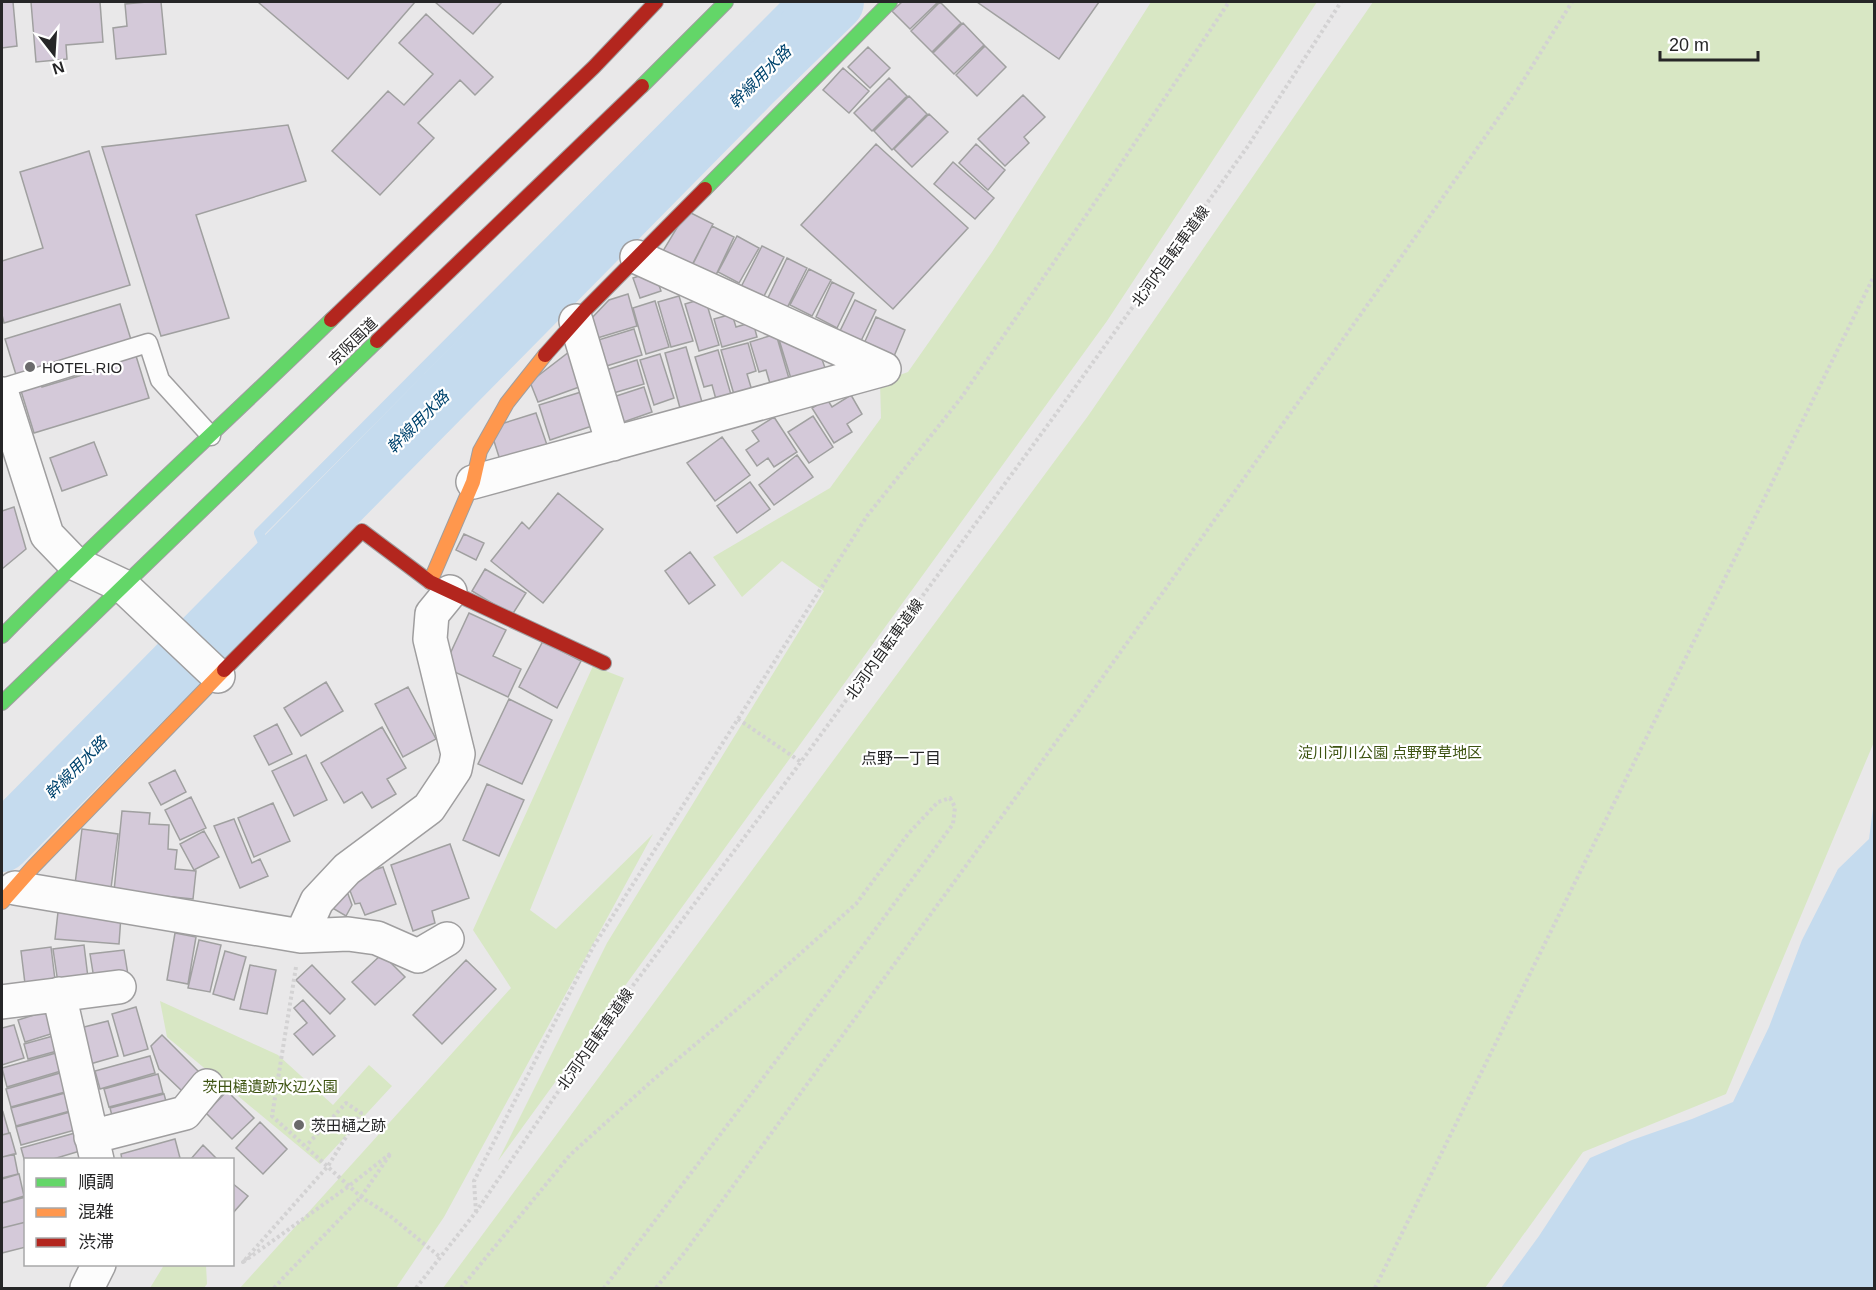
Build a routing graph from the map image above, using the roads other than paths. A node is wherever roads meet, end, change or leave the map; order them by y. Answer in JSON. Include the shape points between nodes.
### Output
{"nodes":[{"id":1,"x":656,"y":2,"type":"edge"},
{"id":2,"x":726,"y":2,"type":"edge"},
{"id":3,"x":890,"y":2,"type":"edge"},
{"id":4,"x":637,"y":257,"type":"junction"},
{"id":5,"x":576,"y":321,"type":"junction"},
{"id":6,"x":2,"y":388,"type":"edge"},
{"id":7,"x":2,"y":394,"type":"edge"},
{"id":8,"x":210,"y":436,"type":"junction"},
{"id":9,"x":613,"y":444,"type":"junction"},
{"id":10,"x":473,"y":482,"type":"junction"},
{"id":11,"x":74,"y":564,"type":"junction"},
{"id":12,"x":123,"y":586,"type":"junction"},
{"id":13,"x":440,"y":587,"type":"junction"},
{"id":14,"x":2,"y":636,"type":"edge"},
{"id":15,"x":604,"y":663,"type":"dead end"},
{"id":16,"x":213,"y":671,"type":"junction"},
{"id":17,"x":2,"y":703,"type":"edge"},
{"id":18,"x":8,"y":895,"type":"edge"},
{"id":19,"x":301,"y":936,"type":"junction"},
{"id":20,"x":447,"y":939,"type":"dead end"},
{"id":21,"x":119,"y":987,"type":"dead end"},
{"id":22,"x":59,"y":994,"type":"junction"},
{"id":23,"x":2,"y":1002,"type":"edge"},
{"id":24,"x":207,"y":1086,"type":"dead end"},
{"id":25,"x":94,"y":1148,"type":"edge"},
{"id":26,"x":98,"y":1266,"type":"edge"},
{"id":27,"x":87,"y":1288,"type":"edge"}],
"edges":[{"from":1,"to":8,"type":"main road","name":"京阪国道","via":[[594,67]]},
{"from":2,"to":12,"type":"main road","name":"京阪国道"},
{"from":3,"to":4,"type":"main road"},
{"from":4,"to":5,"type":"main road"},
{"from":4,"to":9,"type":"street","via":[[884,369]]},
{"from":5,"to":9,"type":"street"},
{"from":5,"to":10,"type":"main road","via":[[507,403],[480,451]]},
{"from":6,"to":8,"type":"lane","via":[[148,343],[160,380]]},
{"from":7,"to":11,"type":"street","via":[[47,535]]},
{"from":8,"to":11,"type":"main road","name":"京阪国道"},
{"from":9,"to":10,"type":"street"},
{"from":10,"to":13,"type":"main road"},
{"from":11,"to":12,"type":"street"},
{"from":11,"to":14,"type":"main road","name":"京阪国道"},
{"from":12,"to":16,"type":"street"},
{"from":12,"to":17,"type":"main road","name":"京阪国道"},
{"from":13,"to":15,"type":"main road"},
{"from":13,"to":16,"type":"main road","via":[[362,531]]},
{"from":13,"to":19,"type":"street","via":[[430,639],[458,754],[455,769],[429,807],[347,869],[317,902]]},
{"from":16,"to":18,"type":"main road"},
{"from":18,"to":19,"type":"street"},
{"from":19,"to":20,"type":"street","via":[[348,934],[377,938],[418,956]]},
{"from":21,"to":22,"type":"street"},
{"from":22,"to":23,"type":"street"},
{"from":22,"to":25,"type":"street"},
{"from":24,"to":25,"type":"street","via":[[185,1113]]},
{"from":26,"to":27,"type":"street"}]}
